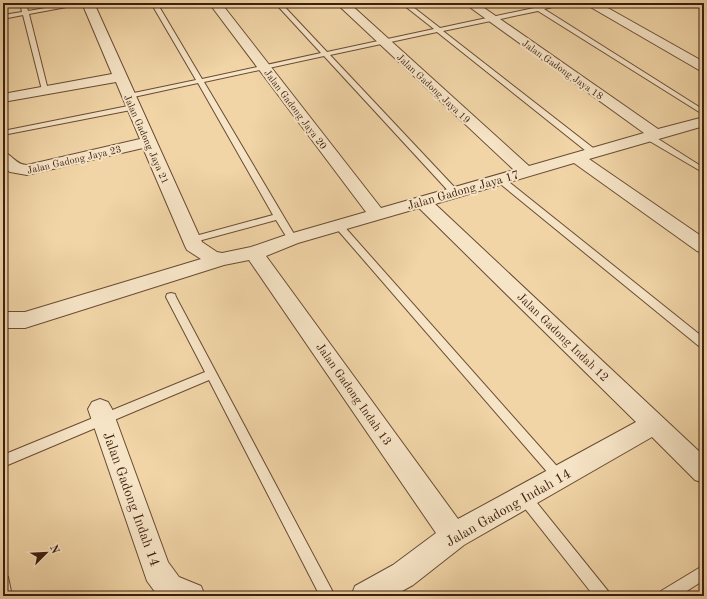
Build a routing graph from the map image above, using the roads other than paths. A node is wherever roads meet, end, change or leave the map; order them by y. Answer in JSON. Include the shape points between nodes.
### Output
{"nodes":[{"id":1,"x":23,"y":3,"type":"edge"},
{"id":2,"x":87,"y":3,"type":"edge"},
{"id":3,"x":154,"y":3,"type":"edge"},
{"id":4,"x":215,"y":3,"type":"edge"},
{"id":5,"x":278,"y":3,"type":"edge"},
{"id":6,"x":342,"y":3,"type":"edge"},
{"id":7,"x":404,"y":3,"type":"edge"},
{"id":8,"x":470,"y":3,"type":"edge"},
{"id":9,"x":530,"y":3,"type":"edge"},
{"id":10,"x":566,"y":3,"type":"edge"},
{"id":11,"x":592,"y":3,"type":"edge"},
{"id":12,"x":539,"y":9,"type":"junction"},
{"id":13,"x":25,"y":13,"type":"junction"},
{"id":14,"x":3,"y":17,"type":"edge"},
{"id":15,"x":492,"y":19,"type":"junction"},
{"id":16,"x":438,"y":30,"type":"junction"},
{"id":17,"x":384,"y":42,"type":"junction"},
{"id":18,"x":326,"y":54,"type":"junction"},
{"id":19,"x":264,"y":67,"type":"junction"},
{"id":20,"x":704,"y":67,"type":"edge"},
{"id":21,"x":119,"y":77,"type":"junction"},
{"id":22,"x":199,"y":81,"type":"junction"},
{"id":23,"x":45,"y":90,"type":"junction"},
{"id":24,"x":3,"y":98,"type":"edge"},
{"id":25,"x":131,"y":101,"type":"junction"},
{"id":26,"x":704,"y":113,"type":"edge"},
{"id":27,"x":704,"y":122,"type":"edge"},
{"id":28,"x":3,"y":133,"type":"edge"},
{"id":29,"x":653,"y":136,"type":"junction"},
{"id":30,"x":149,"y":142,"type":"junction"},
{"id":31,"x":594,"y":153,"type":"junction"},
{"id":32,"x":3,"y":157,"type":"edge"},
{"id":33,"x":577,"y":158,"type":"junction"},
{"id":34,"x":19,"y":170,"type":"junction"},
{"id":35,"x":704,"y":171,"type":"edge"},
{"id":36,"x":526,"y":172,"type":"junction"},
{"id":37,"x":3,"y":174,"type":"edge"},
{"id":38,"x":500,"y":180,"type":"junction"},
{"id":39,"x":455,"y":193,"type":"junction"},
{"id":40,"x":423,"y":202,"type":"junction"},
{"id":41,"x":377,"y":215,"type":"junction"},
{"id":42,"x":279,"y":216,"type":"junction"},
{"id":43,"x":340,"y":226,"type":"junction"},
{"id":44,"x":292,"y":239,"type":"junction"},
{"id":45,"x":191,"y":240,"type":"junction"},
{"id":46,"x":704,"y":248,"type":"edge"},
{"id":47,"x":254,"y":254,"type":"junction"},
{"id":48,"x":222,"y":260,"type":"junction"},
{"id":49,"x":171,"y":297,"type":"dead end"},
{"id":50,"x":3,"y":320,"type":"edge"},
{"id":51,"x":704,"y":344,"type":"edge"},
{"id":52,"x":212,"y":374,"type":"junction"},
{"id":53,"x":101,"y":414,"type":"junction"},
{"id":54,"x":654,"y":424,"type":"junction"},
{"id":55,"x":3,"y":461,"type":"edge"},
{"id":56,"x":704,"y":472,"type":"edge"},
{"id":57,"x":559,"y":477,"type":"junction"},
{"id":58,"x":524,"y":497,"type":"junction"},
{"id":59,"x":454,"y":536,"type":"junction"},
{"id":60,"x":704,"y":572,"type":"edge"},
{"id":61,"x":3,"y":582,"type":"edge"},
{"id":62,"x":6,"y":596,"type":"edge"},
{"id":63,"x":191,"y":596,"type":"edge"},
{"id":64,"x":328,"y":596,"type":"edge"},
{"id":65,"x":365,"y":596,"type":"edge"},
{"id":66,"x":603,"y":596,"type":"edge"},
{"id":67,"x":666,"y":596,"type":"edge"}],
"edges":[{"from":1,"to":13,"type":"lane"},
{"from":2,"to":13,"type":"lane"},
{"from":2,"to":21,"type":"street","name":"Jalan Gadong Jaya 21"},
{"from":3,"to":22,"type":"lane"},
{"from":4,"to":19,"type":"street","name":"Jalan Gadong Jaya 20"},
{"from":5,"to":18,"type":"lane"},
{"from":6,"to":17,"type":"street","name":"Jalan Gadong Jaya 19"},
{"from":7,"to":16,"type":"lane"},
{"from":8,"to":15,"type":"street","name":"Jalan Gadong Jaya 18"},
{"from":9,"to":12,"type":"lane"},
{"from":10,"to":12,"type":"lane"},
{"from":11,"to":20,"type":"street"},
{"from":12,"to":15,"type":"lane"},
{"from":12,"to":26,"type":"lane"},
{"from":13,"to":14,"type":"lane"},
{"from":13,"to":23,"type":"lane"},
{"from":15,"to":16,"type":"lane"},
{"from":15,"to":29,"type":"street","name":"Jalan Gadong Jaya 18"},
{"from":16,"to":17,"type":"lane"},
{"from":16,"to":31,"type":"lane"},
{"from":17,"to":18,"type":"lane"},
{"from":17,"to":36,"type":"street","name":"Jalan Gadong Jaya 19"},
{"from":18,"to":19,"type":"lane"},
{"from":18,"to":39,"type":"lane"},
{"from":19,"to":22,"type":"lane"},
{"from":19,"to":41,"type":"street","name":"Jalan Gadong Jaya 20"},
{"from":21,"to":23,"type":"street"},
{"from":21,"to":25,"type":"street","name":"Jalan Gadong Jaya 21"},
{"from":22,"to":25,"type":"lane"},
{"from":22,"to":42,"type":"lane"},
{"from":23,"to":24,"type":"street"},
{"from":25,"to":28,"type":"lane"},
{"from":25,"to":30,"type":"street","name":"Jalan Gadong Jaya 21"},
{"from":27,"to":29,"type":"street","name":"Jalan Gadong Jaya 17"},
{"from":29,"to":31,"type":"street","name":"Jalan Gadong Jaya 17"},
{"from":29,"to":35,"type":"lane"},
{"from":30,"to":34,"type":"street","name":"Jalan Gadong Jaya 23"},
{"from":30,"to":45,"type":"street","name":"Jalan Gadong Jaya 21"},
{"from":31,"to":33,"type":"street","name":"Jalan Gadong Jaya 17"},
{"from":32,"to":34,"type":"street","name":"Jalan Gadong Jaya 23","via":[[13,168]]},
{"from":33,"to":36,"type":"street","name":"Jalan Gadong Jaya 17"},
{"from":33,"to":46,"type":"street"},
{"from":34,"to":37,"type":"street"},
{"from":36,"to":38,"type":"street","name":"Jalan Gadong Jaya 17"},
{"from":38,"to":39,"type":"street","name":"Jalan Gadong Jaya 17"},
{"from":38,"to":51,"type":"lane"},
{"from":39,"to":40,"type":"street","name":"Jalan Gadong Jaya 17"},
{"from":40,"to":41,"type":"street","name":"Jalan Gadong Jaya 17"},
{"from":40,"to":54,"type":"street","name":"Jalan Gadong Indah 12"},
{"from":41,"to":43,"type":"street","name":"Jalan Gadong Jaya 17"},
{"from":42,"to":44,"type":"lane"},
{"from":42,"to":45,"type":"lane"},
{"from":43,"to":44,"type":"street","name":"Jalan Gadong Jaya 17"},
{"from":43,"to":57,"type":"lane"},
{"from":44,"to":47,"type":"street","name":"Jalan Gadong Jaya 17"},
{"from":45,"to":48,"type":"street","name":"Jalan Gadong Jaya 21","via":[[202,252]]},
{"from":47,"to":48,"type":"street","name":"Jalan Gadong Jaya 17"},
{"from":47,"to":59,"type":"street","name":"Jalan Gadong Indah 13"},
{"from":48,"to":50,"type":"street","name":"Jalan Gadong Jaya 17","via":[[25,320]]},
{"from":49,"to":52,"type":"lane"},
{"from":52,"to":53,"type":"lane"},
{"from":52,"to":64,"type":"lane"},
{"from":53,"to":55,"type":"lane"},
{"from":53,"to":63,"type":"street","name":"Jalan Gadong Indah 14","via":[[157,571],[169,587]]},
{"from":54,"to":56,"type":"street","name":"Jalan Gadong Indah 12"},
{"from":54,"to":57,"type":"street","name":"Jalan Gadong Indah 14"},
{"from":57,"to":58,"type":"street","name":"Jalan Gadong Indah 14"},
{"from":58,"to":59,"type":"street","name":"Jalan Gadong Indah 14"},
{"from":58,"to":66,"type":"lane"},
{"from":59,"to":65,"type":"street","name":"Jalan Gadong Indah 14","via":[[403,575]]},
{"from":60,"to":67,"type":"lane"},
{"from":61,"to":62,"type":"lane"}]}
